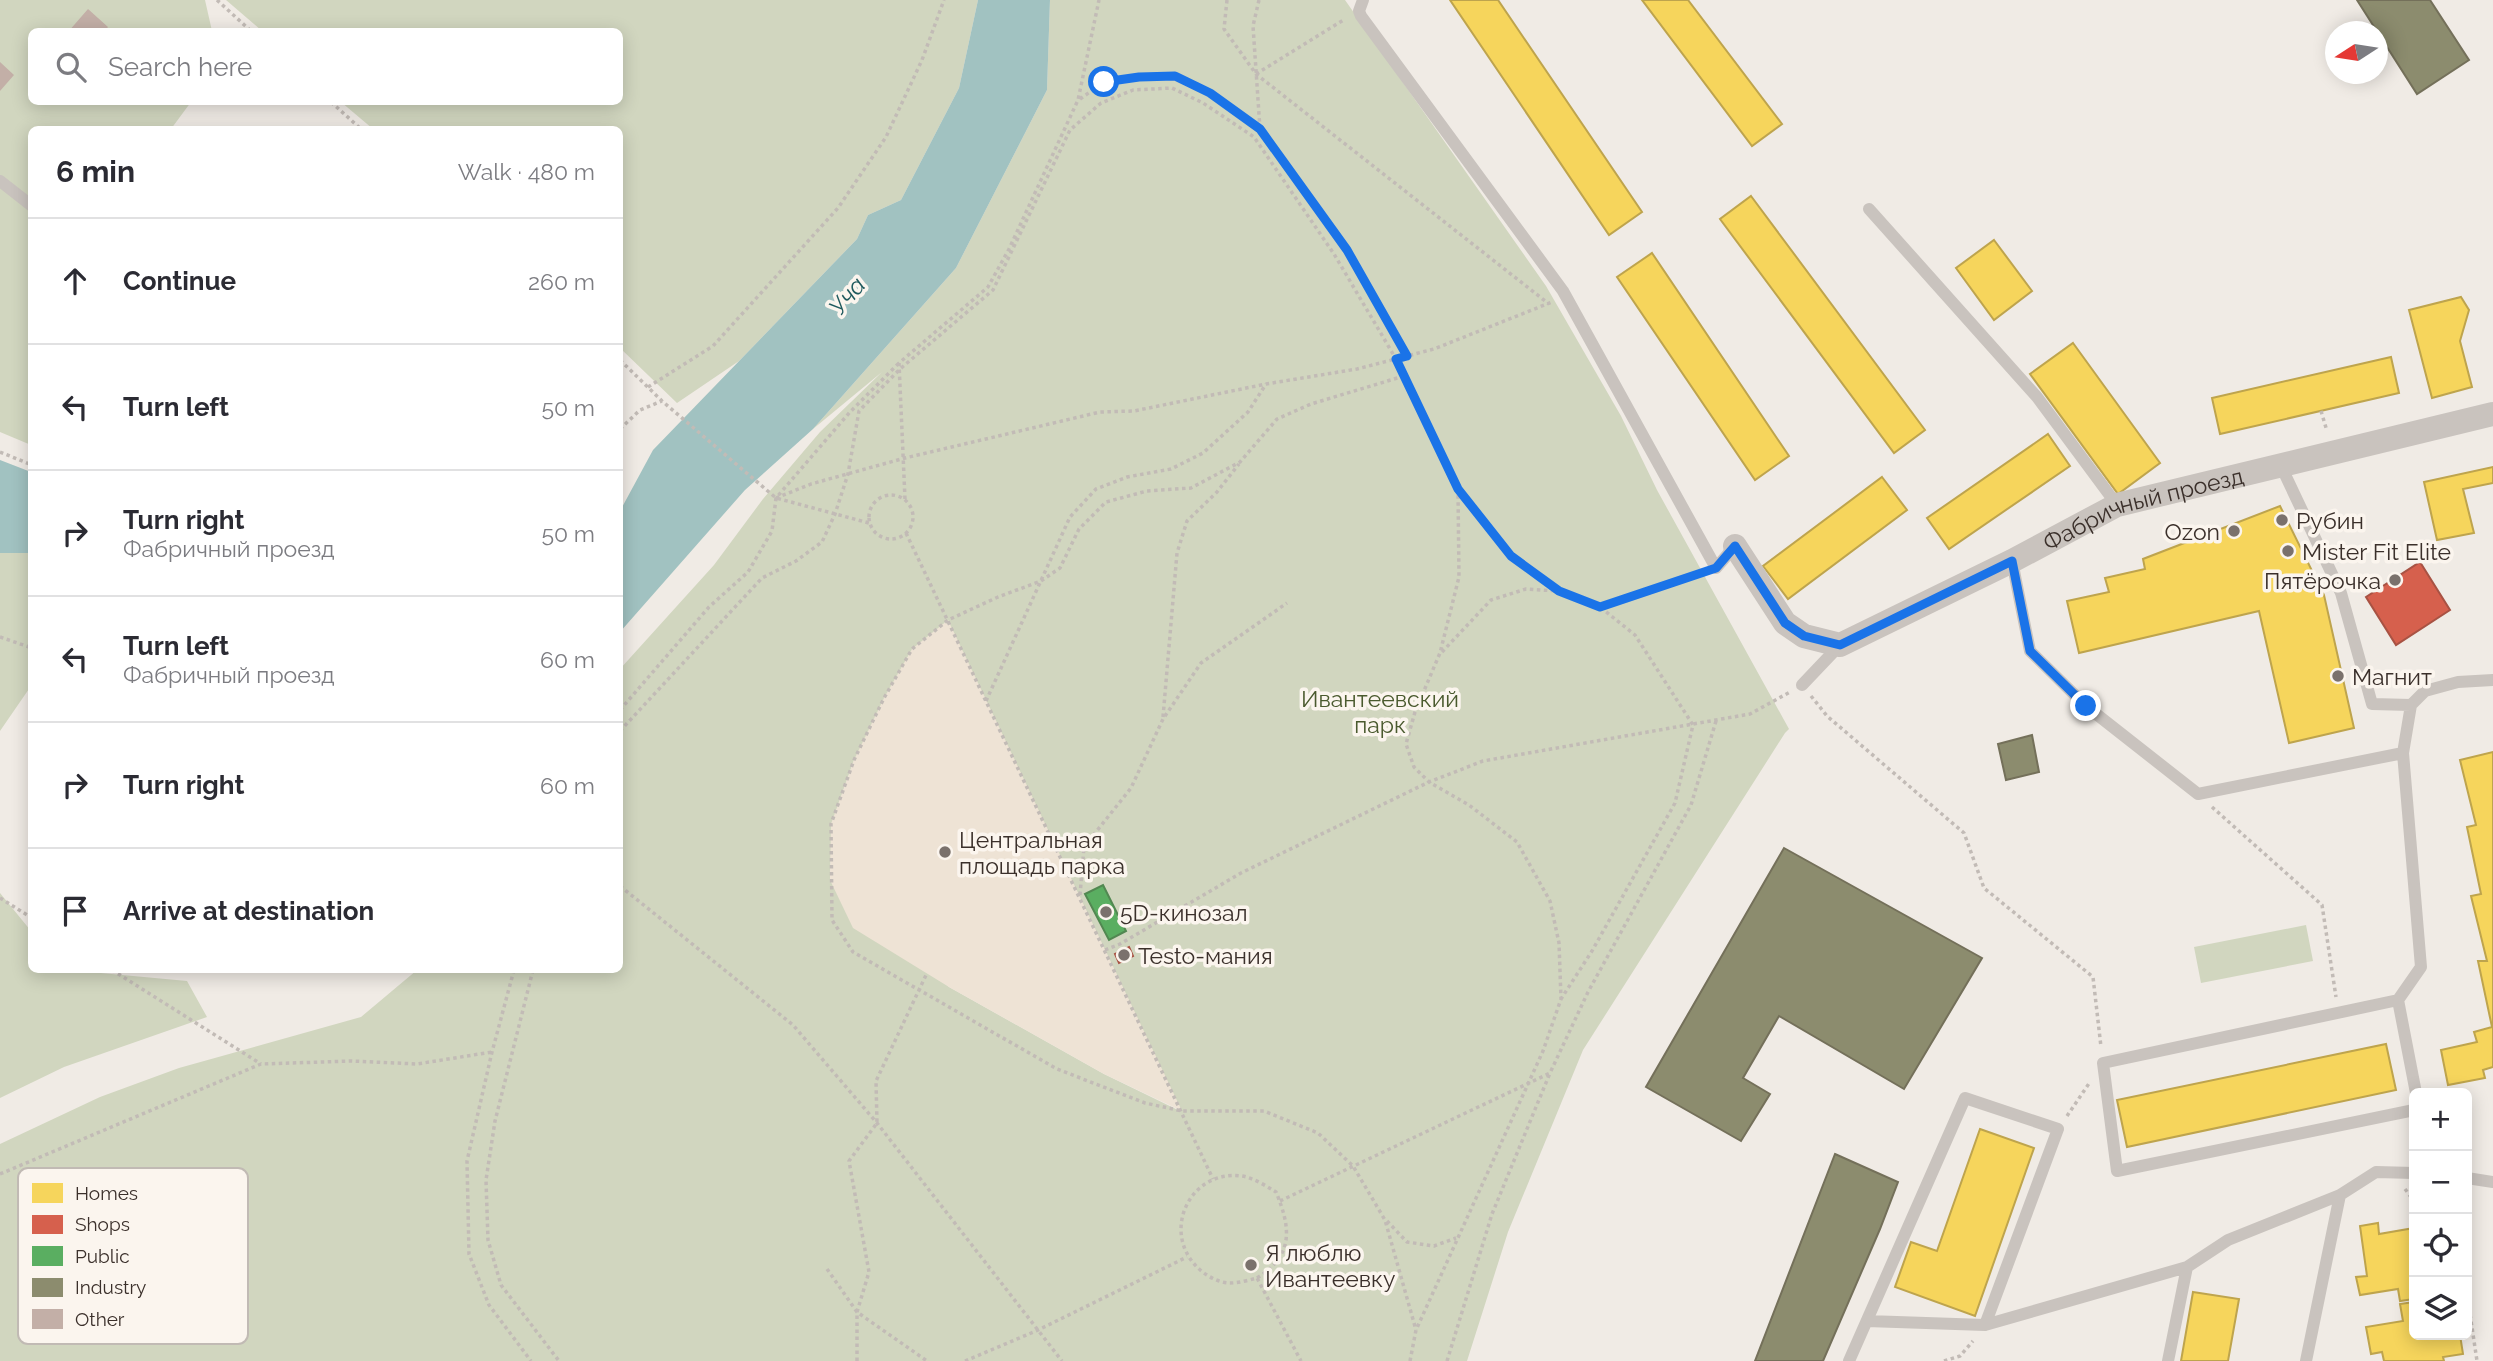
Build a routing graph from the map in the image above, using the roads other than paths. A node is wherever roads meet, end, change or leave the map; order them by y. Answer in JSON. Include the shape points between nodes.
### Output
{"nodes":[{"id":1,"x":1361,"y":6,"type":"edge"},
{"id":2,"x":0,"y":181,"type":"edge"},
{"id":3,"x":28,"y":203,"type":"edge"},
{"id":4,"x":1869,"y":209,"type":"dead end"},
{"id":5,"x":2493,"y":414,"type":"edge"},
{"id":6,"x":2281,"y":466,"type":"junction"},
{"id":7,"x":2117,"y":505,"type":"junction"},
{"id":8,"x":1735,"y":546,"type":"joint"},
{"id":9,"x":2012,"y":561,"type":"junction"},
{"id":10,"x":1840,"y":645,"type":"junction"},
{"id":11,"x":2493,"y":680,"type":"edge"},
{"id":12,"x":1802,"y":685,"type":"road end"},
{"id":13,"x":2411,"y":705,"type":"junction"},
{"id":14,"x":2403,"y":753,"type":"junction"},
{"id":15,"x":2398,"y":1000,"type":"junction"},
{"id":16,"x":2415,"y":1088,"type":"edge"},
{"id":17,"x":2409,"y":1111,"type":"edge"},
{"id":18,"x":2409,"y":1172,"type":"edge"},
{"id":19,"x":2472,"y":1179,"type":"edge"},
{"id":20,"x":2493,"y":1182,"type":"edge"},
{"id":21,"x":2340,"y":1195,"type":"junction"},
{"id":22,"x":2187,"y":1267,"type":"junction"},
{"id":23,"x":1867,"y":1321,"type":"junction"},
{"id":24,"x":1985,"y":1325,"type":"junction"},
{"id":25,"x":1849,"y":1361,"type":"edge"},
{"id":26,"x":2168,"y":1361,"type":"edge"},
{"id":27,"x":2306,"y":1361,"type":"edge"}],
"edges":[{"from":1,"to":8,"type":"lane","via":[[1563,291],[1716,568]]},
{"from":2,"to":3,"type":"lane"},
{"from":4,"to":7,"type":"lane","via":[[2037,397]]},
{"from":5,"to":6,"type":"street","name":"Фабричный проезд"},
{"from":6,"to":7,"type":"street","name":"Фабричный проезд"},
{"from":6,"to":13,"type":"lane","via":[[2341,593],[2372,704]]},
{"from":7,"to":9,"type":"street","name":"Фабричный проезд"},
{"from":8,"to":10,"type":"street","via":[[1785,623],[1804,636]]},
{"from":9,"to":10,"type":"street","name":"Фабричный проезд"},
{"from":9,"to":14,"type":"lane","via":[[2030,651],[2086,706],[2198,794]]},
{"from":10,"to":12,"type":"lane"},
{"from":11,"to":13,"type":"lane","via":[[2458,682],[2425,691]]},
{"from":13,"to":14,"type":"lane"},
{"from":14,"to":15,"type":"lane","via":[[2421,967]]},
{"from":15,"to":16,"type":"lane"},
{"from":15,"to":17,"type":"lane","via":[[2103,1063],[2117,1171]]},
{"from":18,"to":21,"type":"lane","via":[[2376,1172]]},
{"from":19,"to":20,"type":"lane"},
{"from":21,"to":22,"type":"lane","via":[[2228,1240]]},
{"from":21,"to":27,"type":"lane"},
{"from":22,"to":24,"type":"lane"},
{"from":22,"to":26,"type":"lane"},
{"from":23,"to":24,"type":"lane"},
{"from":23,"to":24,"type":"lane","via":[[1965,1098],[2058,1129]]},
{"from":23,"to":25,"type":"lane"}]}
